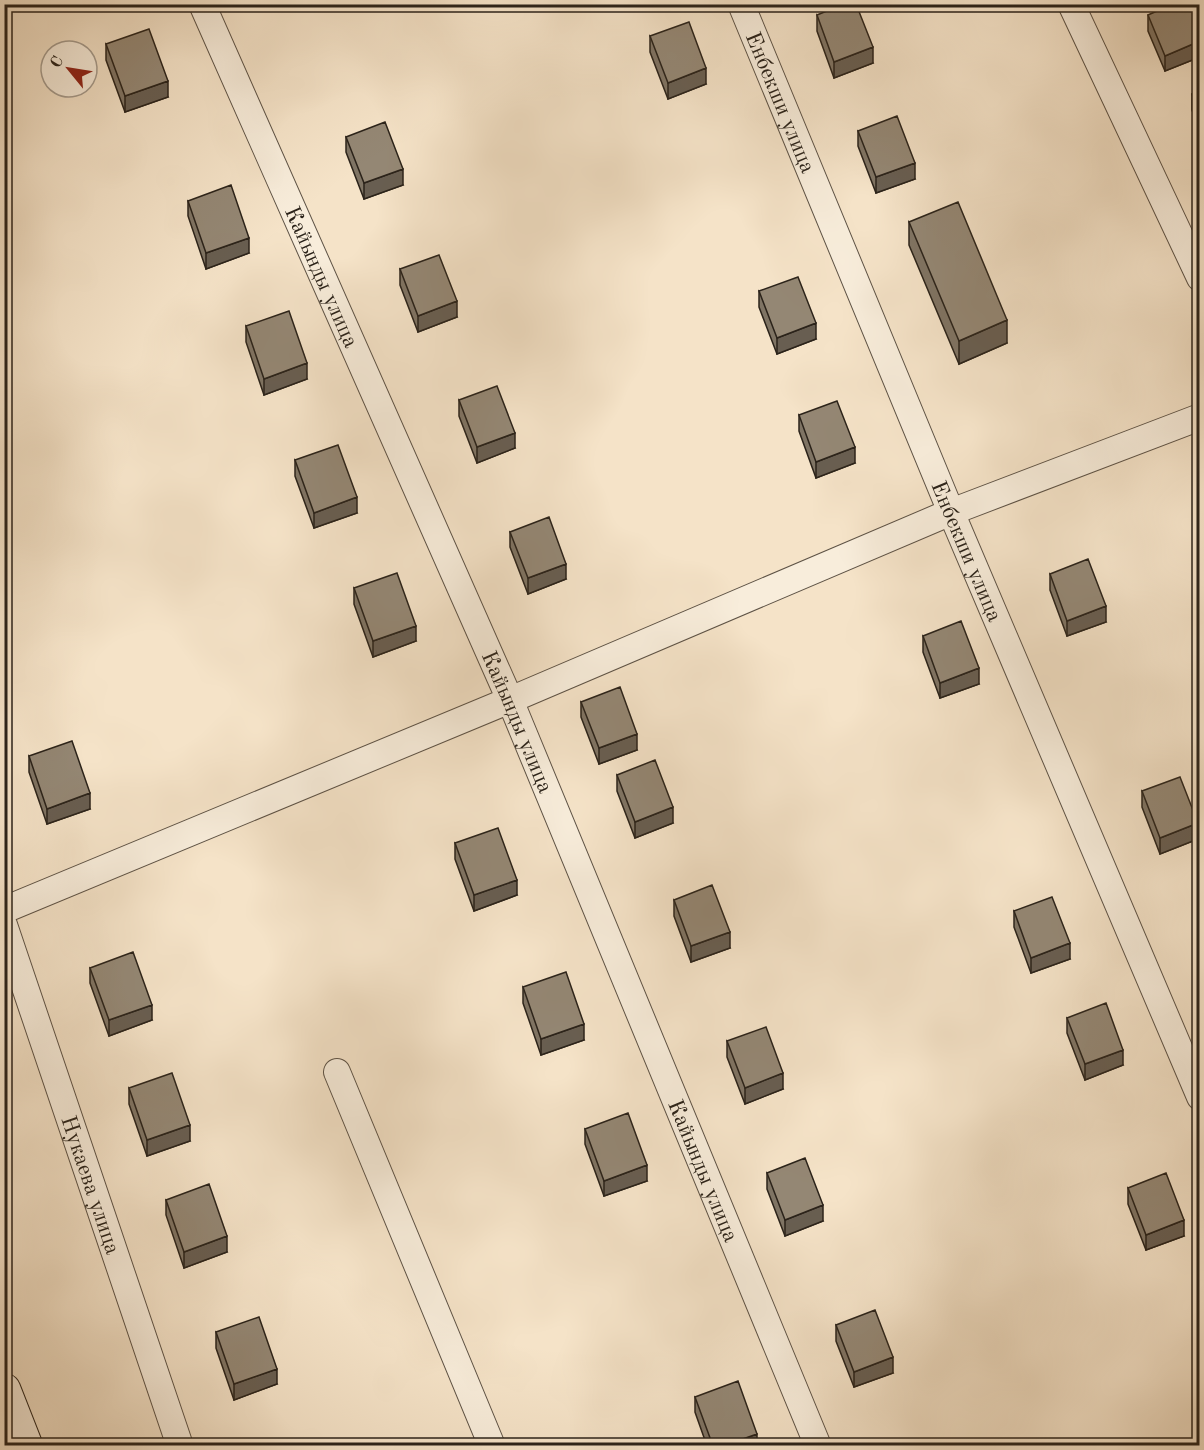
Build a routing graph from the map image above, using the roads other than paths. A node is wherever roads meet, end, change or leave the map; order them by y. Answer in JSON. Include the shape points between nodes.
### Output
{"nodes":[{"id":1,"x":202,"y":4,"type":"edge"},
{"id":2,"x":741,"y":4,"type":"edge"},
{"id":3,"x":1071,"y":4,"type":"edge"},
{"id":4,"x":1200,"y":278,"type":"edge"},
{"id":5,"x":1200,"y":417,"type":"edge"},
{"id":6,"x":951,"y":512,"type":"junction"},
{"id":7,"x":510,"y":700,"type":"junction"},
{"id":8,"x":4,"y":910,"type":"edge"},
{"id":9,"x":4,"y":925,"type":"edge"},
{"id":10,"x":337,"y":1072,"type":"dead end"},
{"id":11,"x":1200,"y":1097,"type":"edge"},
{"id":12,"x":4,"y":1390,"type":"edge"},
{"id":13,"x":26,"y":1446,"type":"edge"},
{"id":14,"x":180,"y":1446,"type":"edge"},
{"id":15,"x":492,"y":1446,"type":"edge"},
{"id":16,"x":818,"y":1446,"type":"edge"}],
"edges":[{"from":1,"to":7,"type":"street","name":"Кайынды улица"},
{"from":2,"to":6,"type":"street","name":"Енбекши улица"},
{"from":3,"to":4,"type":"street"},
{"from":5,"to":6,"type":"street"},
{"from":6,"to":7,"type":"street"},
{"from":6,"to":11,"type":"street","name":"Енбекши улица"},
{"from":7,"to":8,"type":"street"},
{"from":7,"to":16,"type":"street","name":"Кайынды улица"},
{"from":9,"to":14,"type":"street","name":"Нукаева улица"},
{"from":10,"to":15,"type":"street"},
{"from":12,"to":13,"type":"street"}]}
